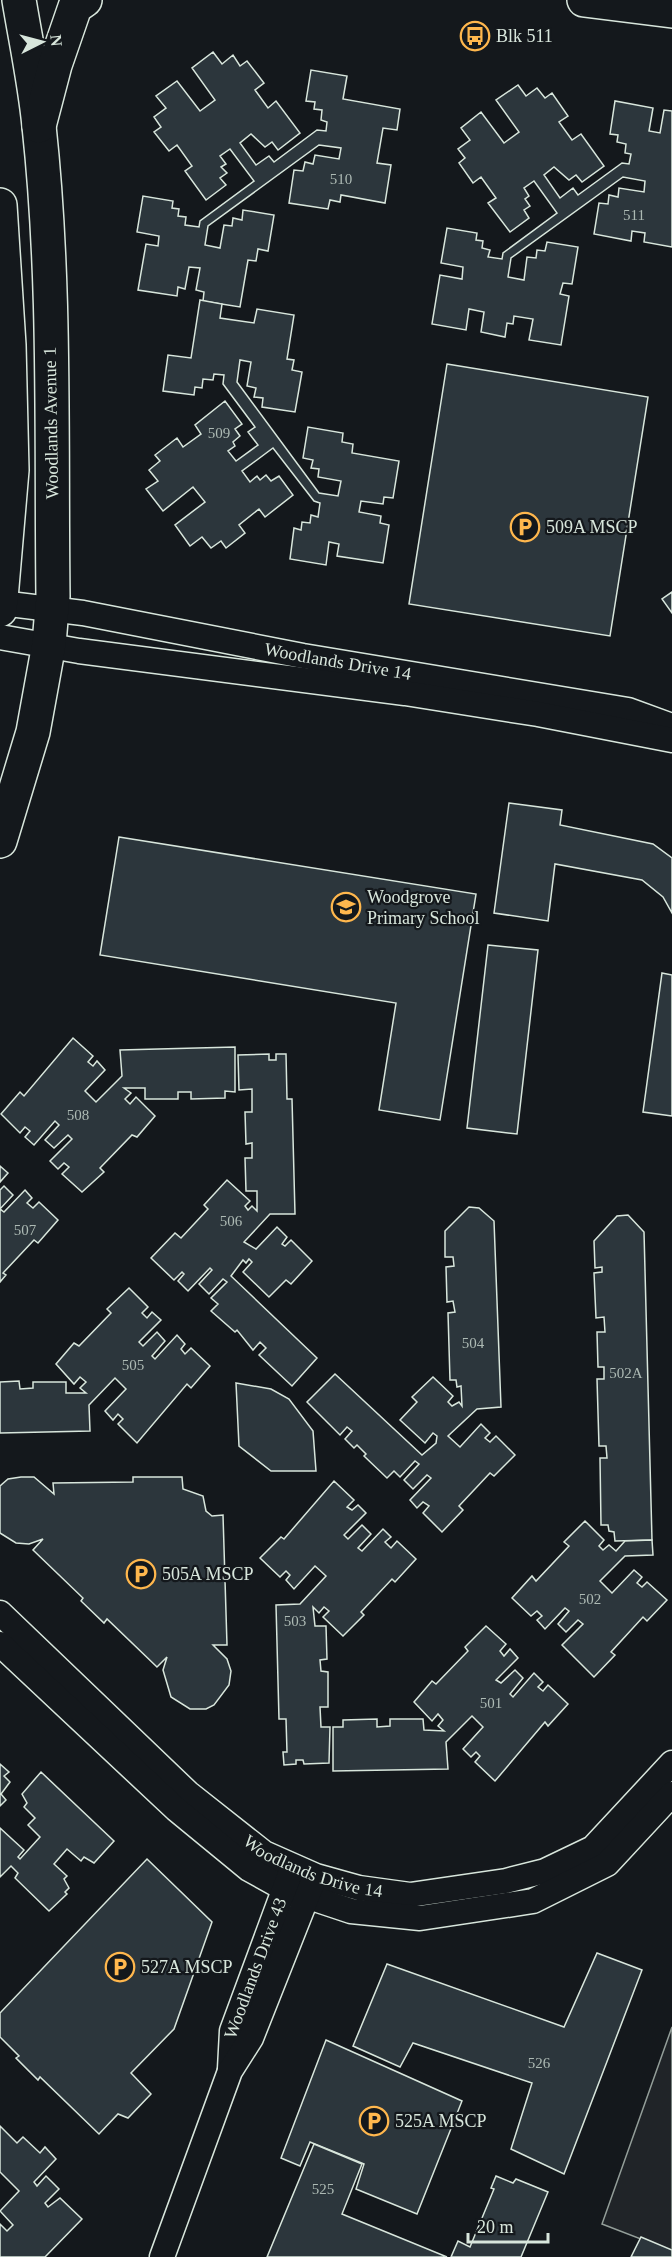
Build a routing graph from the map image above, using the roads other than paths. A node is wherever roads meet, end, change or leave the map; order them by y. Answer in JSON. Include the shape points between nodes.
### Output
{"nodes":[{"id":1,"x":20,"y":0,"type":"edge"},
{"id":2,"x":85,"y":0,"type":"edge"},
{"id":3,"x":584,"y":0,"type":"edge"},
{"id":4,"x":672,"y":11,"type":"edge"},
{"id":5,"x":39,"y":126,"type":"junction"},
{"id":6,"x":0,"y":206,"type":"edge"},
{"id":7,"x":1,"y":603,"type":"edge"},
{"id":8,"x":0,"y":610,"type":"edge"},
{"id":9,"x":52,"y":610,"type":"junction"},
{"id":10,"x":0,"y":637,"type":"edge"},
{"id":11,"x":49,"y":644,"type":"junction"},
{"id":12,"x":672,"y":726,"type":"edge"},
{"id":13,"x":672,"y":740,"type":"edge"},
{"id":14,"x":0,"y":841,"type":"edge"},
{"id":15,"x":0,"y":1613,"type":"edge"},
{"id":16,"x":0,"y":1644,"type":"edge"},
{"id":17,"x":672,"y":1764,"type":"edge"},
{"id":18,"x":672,"y":1794,"type":"edge"},
{"id":19,"x":300,"y":1882,"type":"junction"},
{"id":20,"x":162,"y":2257,"type":"edge"}],
"edges":[{"from":1,"to":5,"type":"street","name":"Woodlands Avenue 1"},
{"from":2,"to":5,"type":"street","via":[[75,7]]},
{"from":3,"to":4,"type":"street"},
{"from":5,"to":9,"type":"street","name":"Woodlands Avenue 1","via":[[49,277]]},
{"from":6,"to":7,"type":"street","via":[[12,470]]},
{"from":7,"to":8,"type":"street"},
{"from":7,"to":9,"type":"street","name":"Woodlands Drive 14"},
{"from":9,"to":11,"type":"street","name":"Woodlands Avenue 1"},
{"from":9,"to":12,"type":"street","name":"Woodlands Drive 14","via":[[628,710]]},
{"from":10,"to":11,"type":"street","name":"Woodlands Drive 14"},
{"from":11,"to":13,"type":"street","name":"Woodlands Drive 14","via":[[405,693]]},
{"from":11,"to":14,"type":"street","name":"Woodlands Avenue 1","via":[[33,732]]},
{"from":15,"to":19,"type":"street","name":"Woodlands Drive 14","via":[[188,1793]]},
{"from":16,"to":19,"type":"street","name":"Woodlands Drive 14","via":[[176,1809],[249,1869]]},
{"from":17,"to":19,"type":"street","name":"Woodlands Drive 14","via":[[593,1848],[545,1870],[506,1881],[410,1895]]},
{"from":18,"to":19,"type":"street","name":"Woodlands Drive 14","via":[[607,1864],[533,1900],[420,1918],[351,1911]]},
{"from":19,"to":20,"type":"street","name":"Woodlands Drive 43","via":[[232,2031],[230,2072]]}]}
